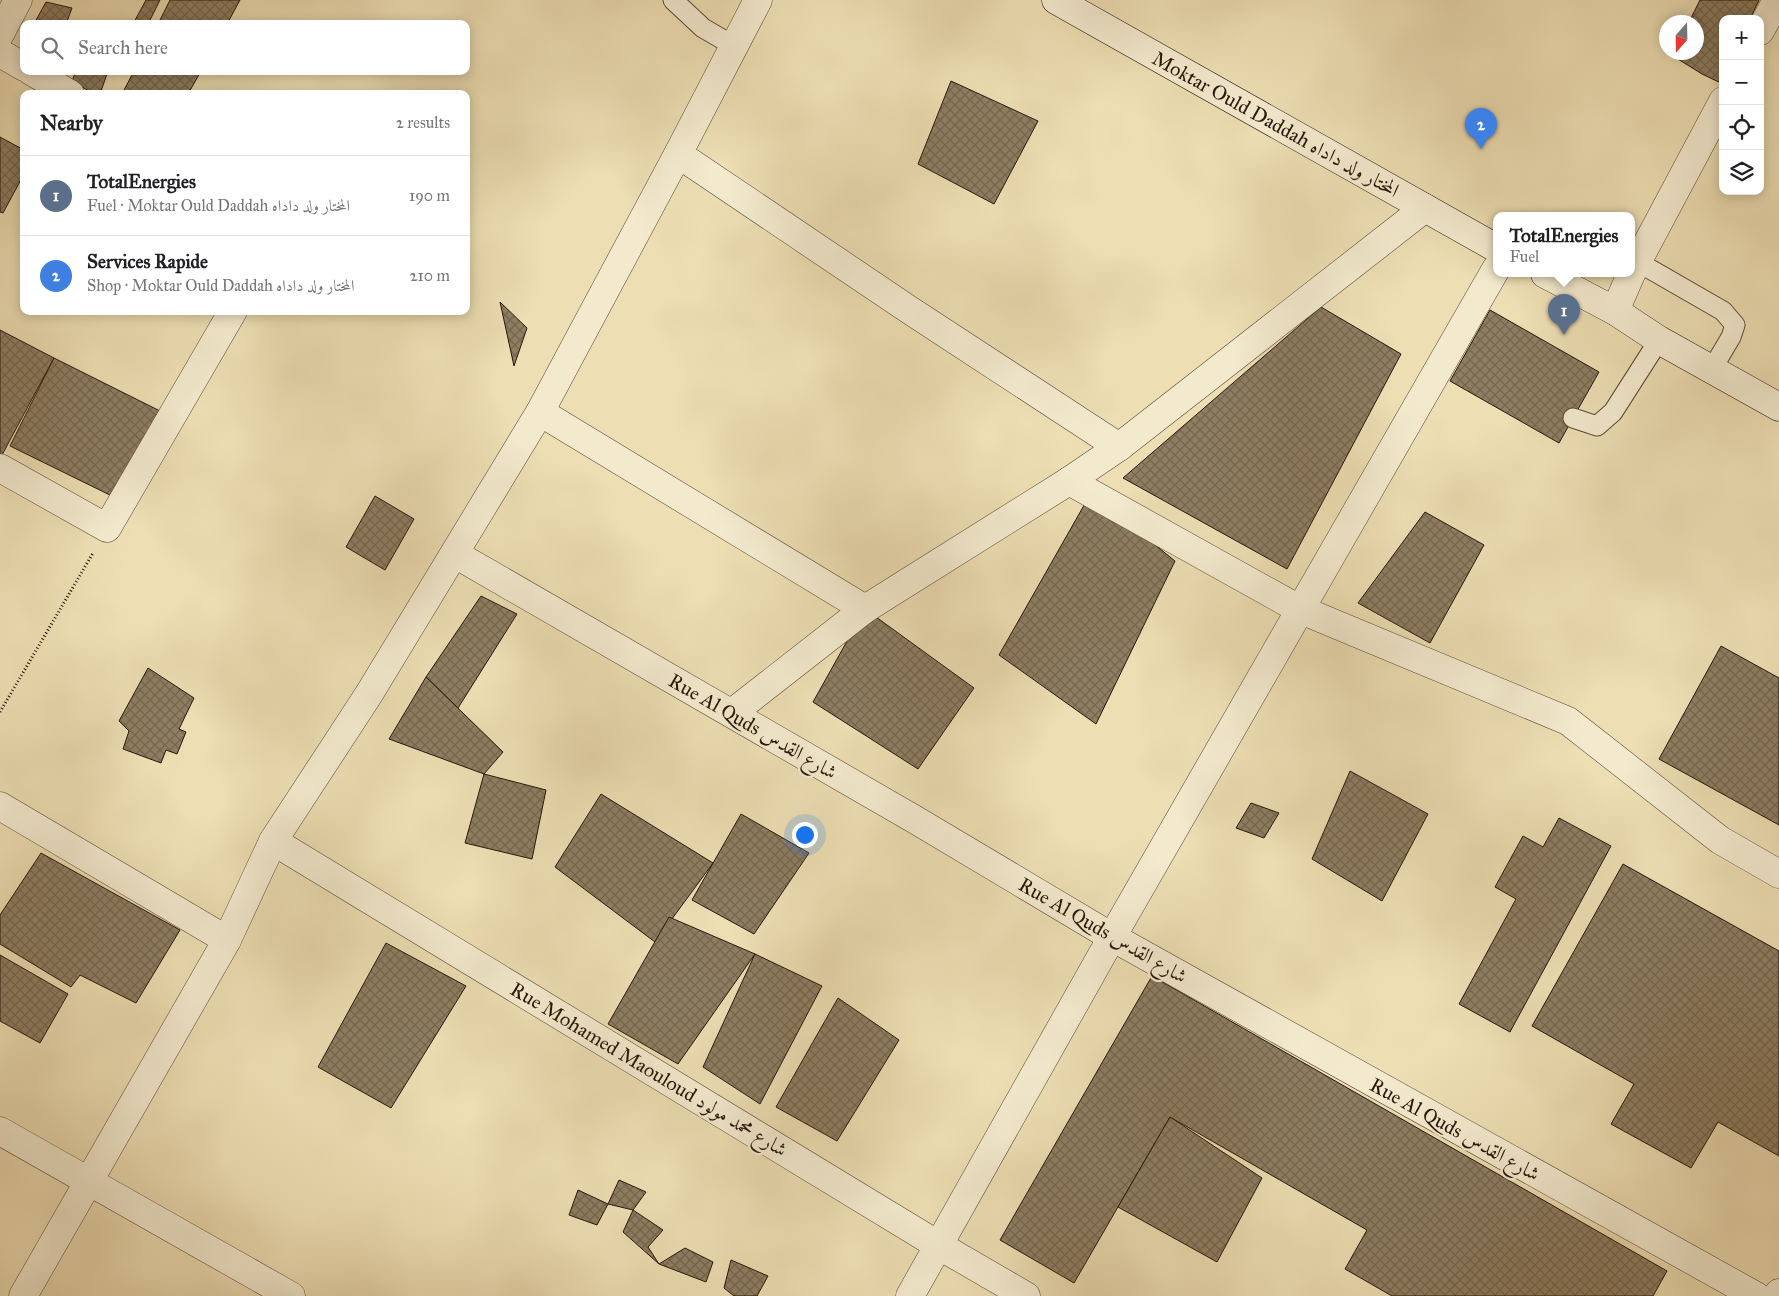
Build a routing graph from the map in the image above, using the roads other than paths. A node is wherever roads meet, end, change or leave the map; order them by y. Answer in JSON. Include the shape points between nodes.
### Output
{"nodes":[{"id":1,"x":18,"y":0,"type":"edge"},
{"id":2,"x":673,"y":0,"type":"edge"},
{"id":3,"x":758,"y":0,"type":"edge"},
{"id":4,"x":1056,"y":0,"type":"edge"},
{"id":5,"x":1777,"y":0,"type":"edge"},
{"id":6,"x":1764,"y":24,"type":"edge"},
{"id":7,"x":0,"y":34,"type":"edge"},
{"id":8,"x":734,"y":46,"type":"junction"},
{"id":9,"x":0,"y":53,"type":"edge"},
{"id":10,"x":20,"y":65,"type":"edge"},
{"id":11,"x":38,"y":75,"type":"edge"},
{"id":12,"x":63,"y":90,"type":"edge"},
{"id":13,"x":1721,"y":105,"type":"edge"},
{"id":14,"x":678,"y":154,"type":"junction"},
{"id":15,"x":1425,"y":208,"type":"junction"},
{"id":16,"x":1493,"y":246,"type":"edge"},
{"id":17,"x":1635,"y":265,"type":"edge"},
{"id":18,"x":1635,"y":270,"type":"edge"},
{"id":19,"x":1493,"y":275,"type":"edge"},
{"id":20,"x":1550,"y":277,"type":"edge"},
{"id":21,"x":1630,"y":277,"type":"edge"},
{"id":22,"x":1615,"y":311,"type":"junction"},
{"id":23,"x":231,"y":315,"type":"edge"},
{"id":24,"x":1659,"y":340,"type":"junction"},
{"id":25,"x":1712,"y":369,"type":"junction"},
{"id":26,"x":1779,"y":407,"type":"edge"},
{"id":27,"x":540,"y":412,"type":"junction"},
{"id":28,"x":1573,"y":418,"type":"dead end"},
{"id":29,"x":1119,"y":447,"type":"junction"},
{"id":30,"x":0,"y":468,"type":"edge"},
{"id":31,"x":1069,"y":481,"type":"junction"},
{"id":32,"x":455,"y":554,"type":"junction"},
{"id":33,"x":865,"y":609,"type":"junction"},
{"id":34,"x":1300,"y":610,"type":"junction"},
{"id":35,"x":732,"y":713,"type":"junction"},
{"id":36,"x":0,"y":806,"type":"edge"},
{"id":37,"x":273,"y":840,"type":"junction"},
{"id":38,"x":1779,"y":874,"type":"edge"},
{"id":39,"x":1112,"y":937,"type":"junction"},
{"id":40,"x":227,"y":940,"type":"junction"},
{"id":41,"x":0,"y":1131,"type":"edge"},
{"id":42,"x":88,"y":1181,"type":"junction"},
{"id":43,"x":938,"y":1245,"type":"junction"},
{"id":44,"x":23,"y":1296,"type":"edge"},
{"id":45,"x":291,"y":1296,"type":"edge"},
{"id":46,"x":910,"y":1296,"type":"edge"},
{"id":47,"x":1026,"y":1296,"type":"edge"},
{"id":48,"x":1756,"y":1296,"type":"edge"}],
"edges":[{"from":1,"to":7,"type":"street"},
{"from":2,"to":8,"type":"lane","via":[[704,28]]},
{"from":3,"to":8,"type":"street"},
{"from":4,"to":15,"type":"street","name":"Moktar Ould Daddah المختار ولد داداه"},
{"from":5,"to":6,"type":"street"},
{"from":8,"to":14,"type":"street"},
{"from":9,"to":10,"type":"street"},
{"from":11,"to":12,"type":"street"},
{"from":13,"to":17,"type":"street"},
{"from":14,"to":27,"type":"street"},
{"from":14,"to":29,"type":"street"},
{"from":15,"to":16,"type":"street","name":"Moktar Ould Daddah المختار ولد داداه"},
{"from":15,"to":29,"type":"street"},
{"from":18,"to":25,"type":"lane","via":[[1723,311],[1735,325]]},
{"from":19,"to":34,"type":"street","via":[[1457,353]]},
{"from":20,"to":22,"type":"street"},
{"from":21,"to":22,"type":"street"},
{"from":22,"to":24,"type":"street"},
{"from":23,"to":30,"type":"street","via":[[107,528]]},
{"from":24,"to":25,"type":"street"},
{"from":24,"to":28,"type":"lane","via":[[1613,412],[1597,426]]},
{"from":25,"to":26,"type":"street"},
{"from":27,"to":32,"type":"street"},
{"from":27,"to":33,"type":"street"},
{"from":29,"to":31,"type":"street"},
{"from":31,"to":33,"type":"street"},
{"from":31,"to":34,"type":"street"},
{"from":32,"to":35,"type":"street","name":"Rue Al Quds شارع القدس"},
{"from":32,"to":37,"type":"street","via":[[370,694]]},
{"from":33,"to":35,"type":"street"},
{"from":34,"to":38,"type":"street","via":[[1568,721],[1720,840]]},
{"from":34,"to":39,"type":"street"},
{"from":35,"to":39,"type":"street","name":"Rue Al Quds شارع القدس"},
{"from":36,"to":40,"type":"street"},
{"from":37,"to":40,"type":"street"},
{"from":37,"to":43,"type":"street","name":"Rue Mohamed Maouloud شارع محمد مولود"},
{"from":39,"to":43,"type":"street"},
{"from":39,"to":48,"type":"street","name":"Rue Al Quds شارع القدس"},
{"from":40,"to":42,"type":"street"},
{"from":41,"to":42,"type":"street"},
{"from":42,"to":44,"type":"street"},
{"from":42,"to":45,"type":"street"},
{"from":43,"to":46,"type":"street"},
{"from":43,"to":47,"type":"street","name":"Rue Mohamed Maouloud شارع محمد مولود"}]}
